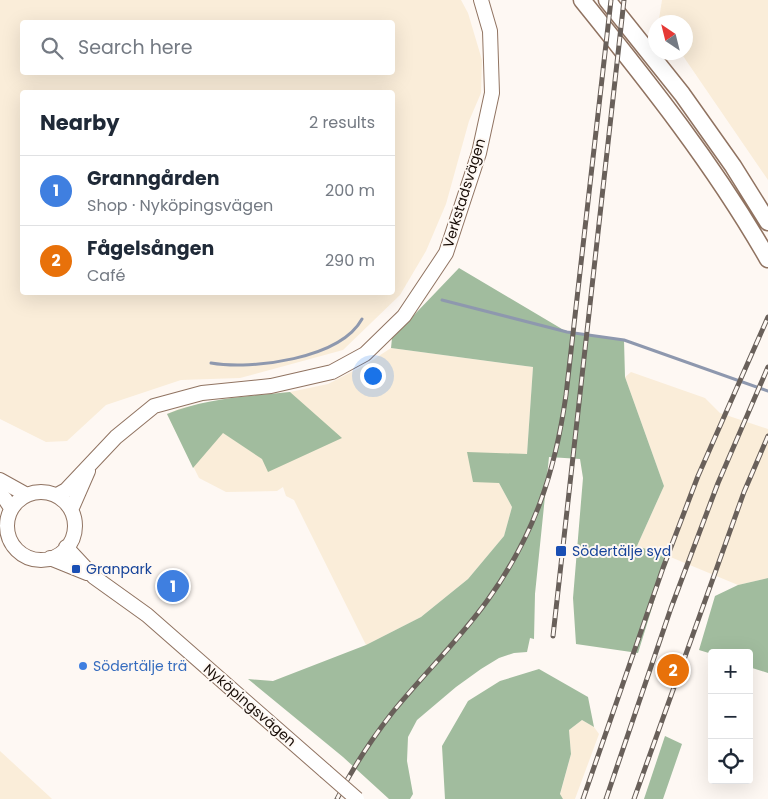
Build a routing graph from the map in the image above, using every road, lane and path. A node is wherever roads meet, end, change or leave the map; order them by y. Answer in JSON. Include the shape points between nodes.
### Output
{"nodes":[{"id":1,"x":481,"y":0,"type":"edge"},
{"id":2,"x":582,"y":0,"type":"edge"},
{"id":3,"x":607,"y":0,"type":"edge"},
{"id":4,"x":768,"y":222,"type":"edge"},
{"id":5,"x":768,"y":258,"type":"edge"},
{"id":6,"x":91,"y":464,"type":"junction"},
{"id":7,"x":0,"y":480,"type":"edge"},
{"id":8,"x":0,"y":495,"type":"edge"},
{"id":9,"x":27,"y":495,"type":"junction"},
{"id":10,"x":57,"y":496,"type":"junction"},
{"id":11,"x":11,"y":508,"type":"junction"},
{"id":12,"x":71,"y":510,"type":"junction"},
{"id":13,"x":66,"y":547,"type":"junction"},
{"id":14,"x":50,"y":558,"type":"junction"},
{"id":15,"x":94,"y":577,"type":"junction"},
{"id":16,"x":357,"y":799,"type":"edge"}],
"edges":[{"from":1,"to":6,"type":"main road","name":"Verkstadsvägen","via":[[490,31],[492,93],[479,153],[446,253],[404,316],[365,354],[332,372],[271,386],[202,393],[154,406],[116,437]]},
{"from":2,"to":5,"type":"highway","via":[[667,106],[742,214]]},
{"from":3,"to":4,"type":"highway","via":[[682,94]]},
{"from":6,"to":10,"type":"main road","name":"Verkstadsvägen"},
{"from":6,"to":12,"type":"main road","name":"Verkstadsvägen"},
{"from":7,"to":9,"type":"main road"},
{"from":8,"to":11,"type":"main road"},
{"from":9,"to":10,"type":"main road","via":[[46,492]]},
{"from":9,"to":11,"type":"main road"},
{"from":10,"to":12,"type":"main road"},
{"from":11,"to":14,"type":"main road","via":[[6,523],[15,548],[24,556],[39,560]]},
{"from":12,"to":13,"type":"main road","via":[[74,533]]},
{"from":13,"to":14,"type":"main road"},
{"from":13,"to":15,"type":"main road","name":"Nyköpingsvägen"},
{"from":14,"to":15,"type":"main road","name":"Nyköpingsvägen"},
{"from":15,"to":16,"type":"main road","name":"Nyköpingsvägen","bridge":true,"via":[[147,615]]}]}
